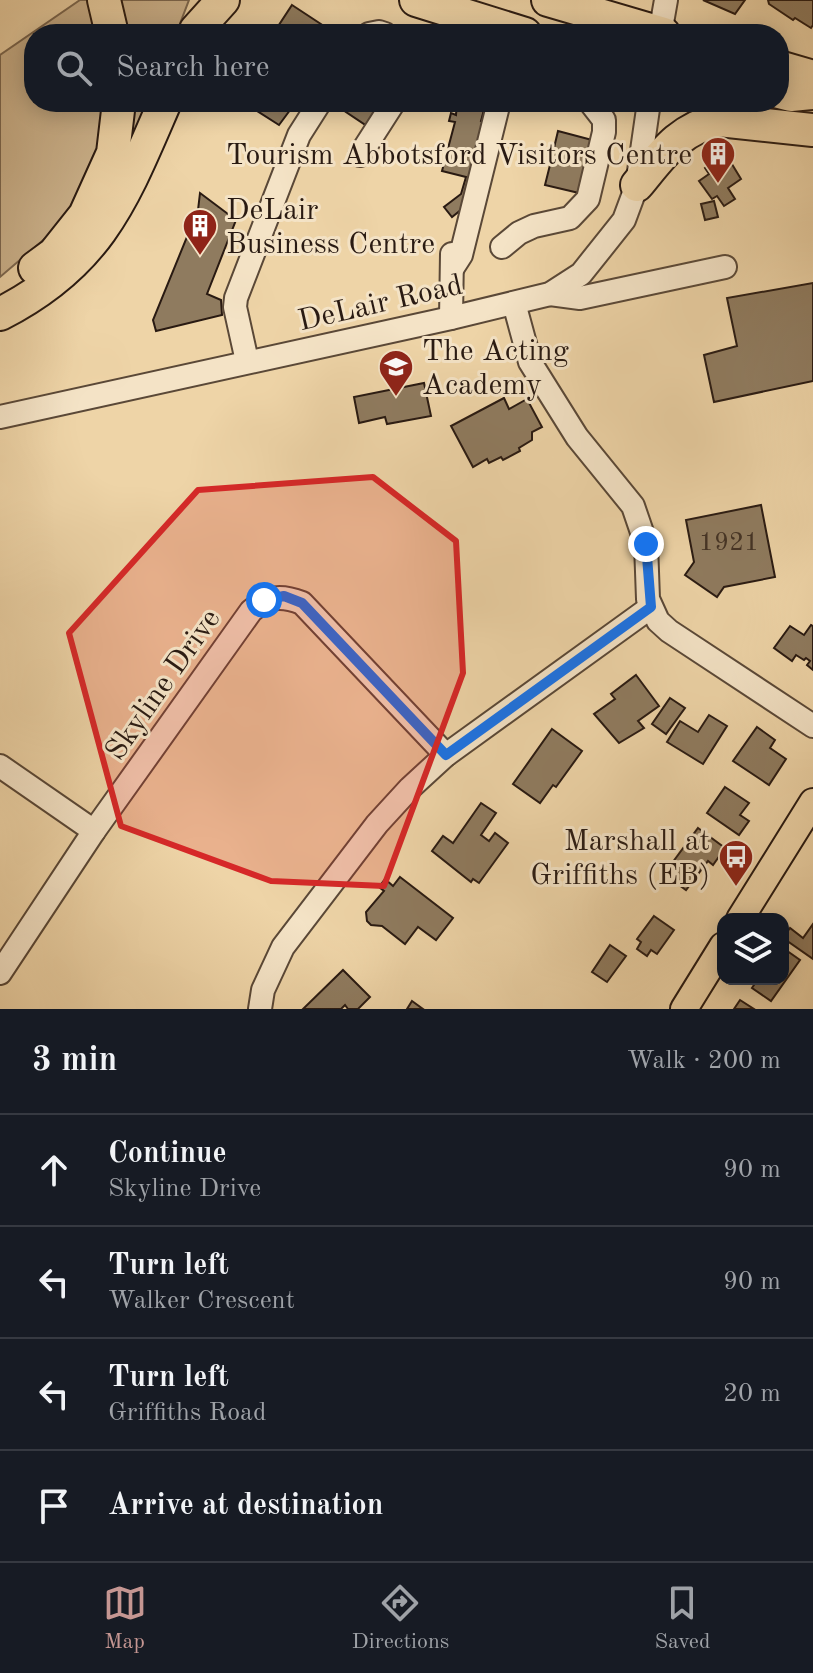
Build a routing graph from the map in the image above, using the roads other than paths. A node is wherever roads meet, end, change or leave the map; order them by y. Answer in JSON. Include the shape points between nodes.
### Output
{"nodes":[{"id":1,"x":104,"y":0,"type":"edge"},
{"id":2,"x":207,"y":0,"type":"edge"},
{"id":3,"x":223,"y":0,"type":"edge"},
{"id":4,"x":416,"y":0,"type":"edge"},
{"id":5,"x":548,"y":0,"type":"edge"},
{"id":6,"x":666,"y":0,"type":"edge"},
{"id":7,"x":110,"y":24,"type":"edge"},
{"id":8,"x":198,"y":24,"type":"edge"},
{"id":9,"x":202,"y":24,"type":"edge"},
{"id":10,"x":493,"y":24,"type":"edge"},
{"id":11,"x":628,"y":24,"type":"edge"},
{"id":12,"x":663,"y":24,"type":"edge"},
{"id":13,"x":789,"y":70,"type":"edge"},
{"id":14,"x":813,"y":77,"type":"edge"},
{"id":15,"x":813,"y":93,"type":"edge"},
{"id":16,"x":789,"y":94,"type":"edge"},
{"id":17,"x":118,"y":112,"type":"edge"},
{"id":18,"x":161,"y":112,"type":"edge"},
{"id":19,"x":313,"y":112,"type":"edge"},
{"id":20,"x":388,"y":112,"type":"edge"},
{"id":21,"x":497,"y":112,"type":"edge"},
{"id":22,"x":598,"y":112,"type":"edge"},
{"id":23,"x":648,"y":112,"type":"edge"},
{"id":24,"x":765,"y":112,"type":"edge"},
{"id":25,"x":813,"y":129,"type":"edge"},
{"id":26,"x":360,"y":155,"type":"dead end"},
{"id":27,"x":637,"y":185,"type":"junction"},
{"id":28,"x":502,"y":247,"type":"dead end"},
{"id":29,"x":725,"y":267,"type":"dead end"},
{"id":30,"x":0,"y":290,"type":"edge"},
{"id":31,"x":550,"y":294,"type":"junction"},
{"id":32,"x":514,"y":303,"type":"junction"},
{"id":33,"x":0,"y":314,"type":"edge"},
{"id":34,"x":451,"y":318,"type":"junction"},
{"id":35,"x":247,"y":361,"type":"junction"},
{"id":36,"x":0,"y":417,"type":"edge"},
{"id":37,"x":651,"y":607,"type":"junction"},
{"id":38,"x":813,"y":726,"type":"edge"},
{"id":39,"x":446,"y":755,"type":"junction"},
{"id":40,"x":0,"y":766,"type":"edge"},
{"id":41,"x":813,"y":802,"type":"edge"},
{"id":42,"x":94,"y":831,"type":"junction"},
{"id":43,"x":744,"y":913,"type":"edge"},
{"id":44,"x":717,"y":956,"type":"edge"},
{"id":45,"x":0,"y":973,"type":"edge"},
{"id":46,"x":260,"y":1009,"type":"edge"},
{"id":47,"x":684,"y":1009,"type":"edge"}],
"edges":[{"from":1,"to":7,"type":"highway"},
{"from":2,"to":8,"type":"highway"},
{"from":3,"to":9,"type":"highway"},
{"from":4,"to":10,"type":"highway"},
{"from":5,"to":11,"type":"highway"},
{"from":6,"to":12,"type":"street"},
{"from":13,"to":14,"type":"highway"},
{"from":15,"to":16,"type":"highway"},
{"from":17,"to":30,"type":"highway","via":[[113,153],[85,215],[54,254]]},
{"from":18,"to":33,"type":"highway","via":[[119,206],[89,248],[31,298]]},
{"from":19,"to":35,"type":"street","via":[[299,135],[236,298]]},
{"from":20,"to":26,"type":"street"},
{"from":21,"to":34,"type":"street","via":[[472,212],[458,226],[451,249]]},
{"from":22,"to":28,"type":"street","via":[[604,132],[581,209],[570,218],[519,233]]},
{"from":23,"to":27,"type":"street","name":"DeLair Road"},
{"from":24,"to":25,"type":"highway"},
{"from":25,"to":27,"type":"highway","via":[[704,123],[672,143]]},
{"from":27,"to":31,"type":"street","name":"DeLair Road","via":[[624,220],[603,249],[581,274]]},
{"from":29,"to":31,"type":"street","via":[[580,298]]},
{"from":31,"to":32,"type":"street","name":"DeLair Road"},
{"from":32,"to":34,"type":"street","name":"DeLair Road"},
{"from":32,"to":37,"type":"street","via":[[530,362],[577,437],[633,506],[646,544]]},
{"from":34,"to":35,"type":"street","name":"DeLair Road"},
{"from":35,"to":36,"type":"street","name":"DeLair Road"},
{"from":37,"to":38,"type":"street","via":[[669,631]]},
{"from":37,"to":39,"type":"street"},
{"from":39,"to":42,"type":"street","name":"Skyline Drive","via":[[302,603],[284,596],[264,600]]},
{"from":39,"to":46,"type":"street","via":[[377,824],[310,910],[283,947]]},
{"from":40,"to":42,"type":"street"},
{"from":41,"to":43,"type":"main road"},
{"from":42,"to":45,"type":"street","name":"Skyline Drive"},
{"from":44,"to":47,"type":"main road"}]}
